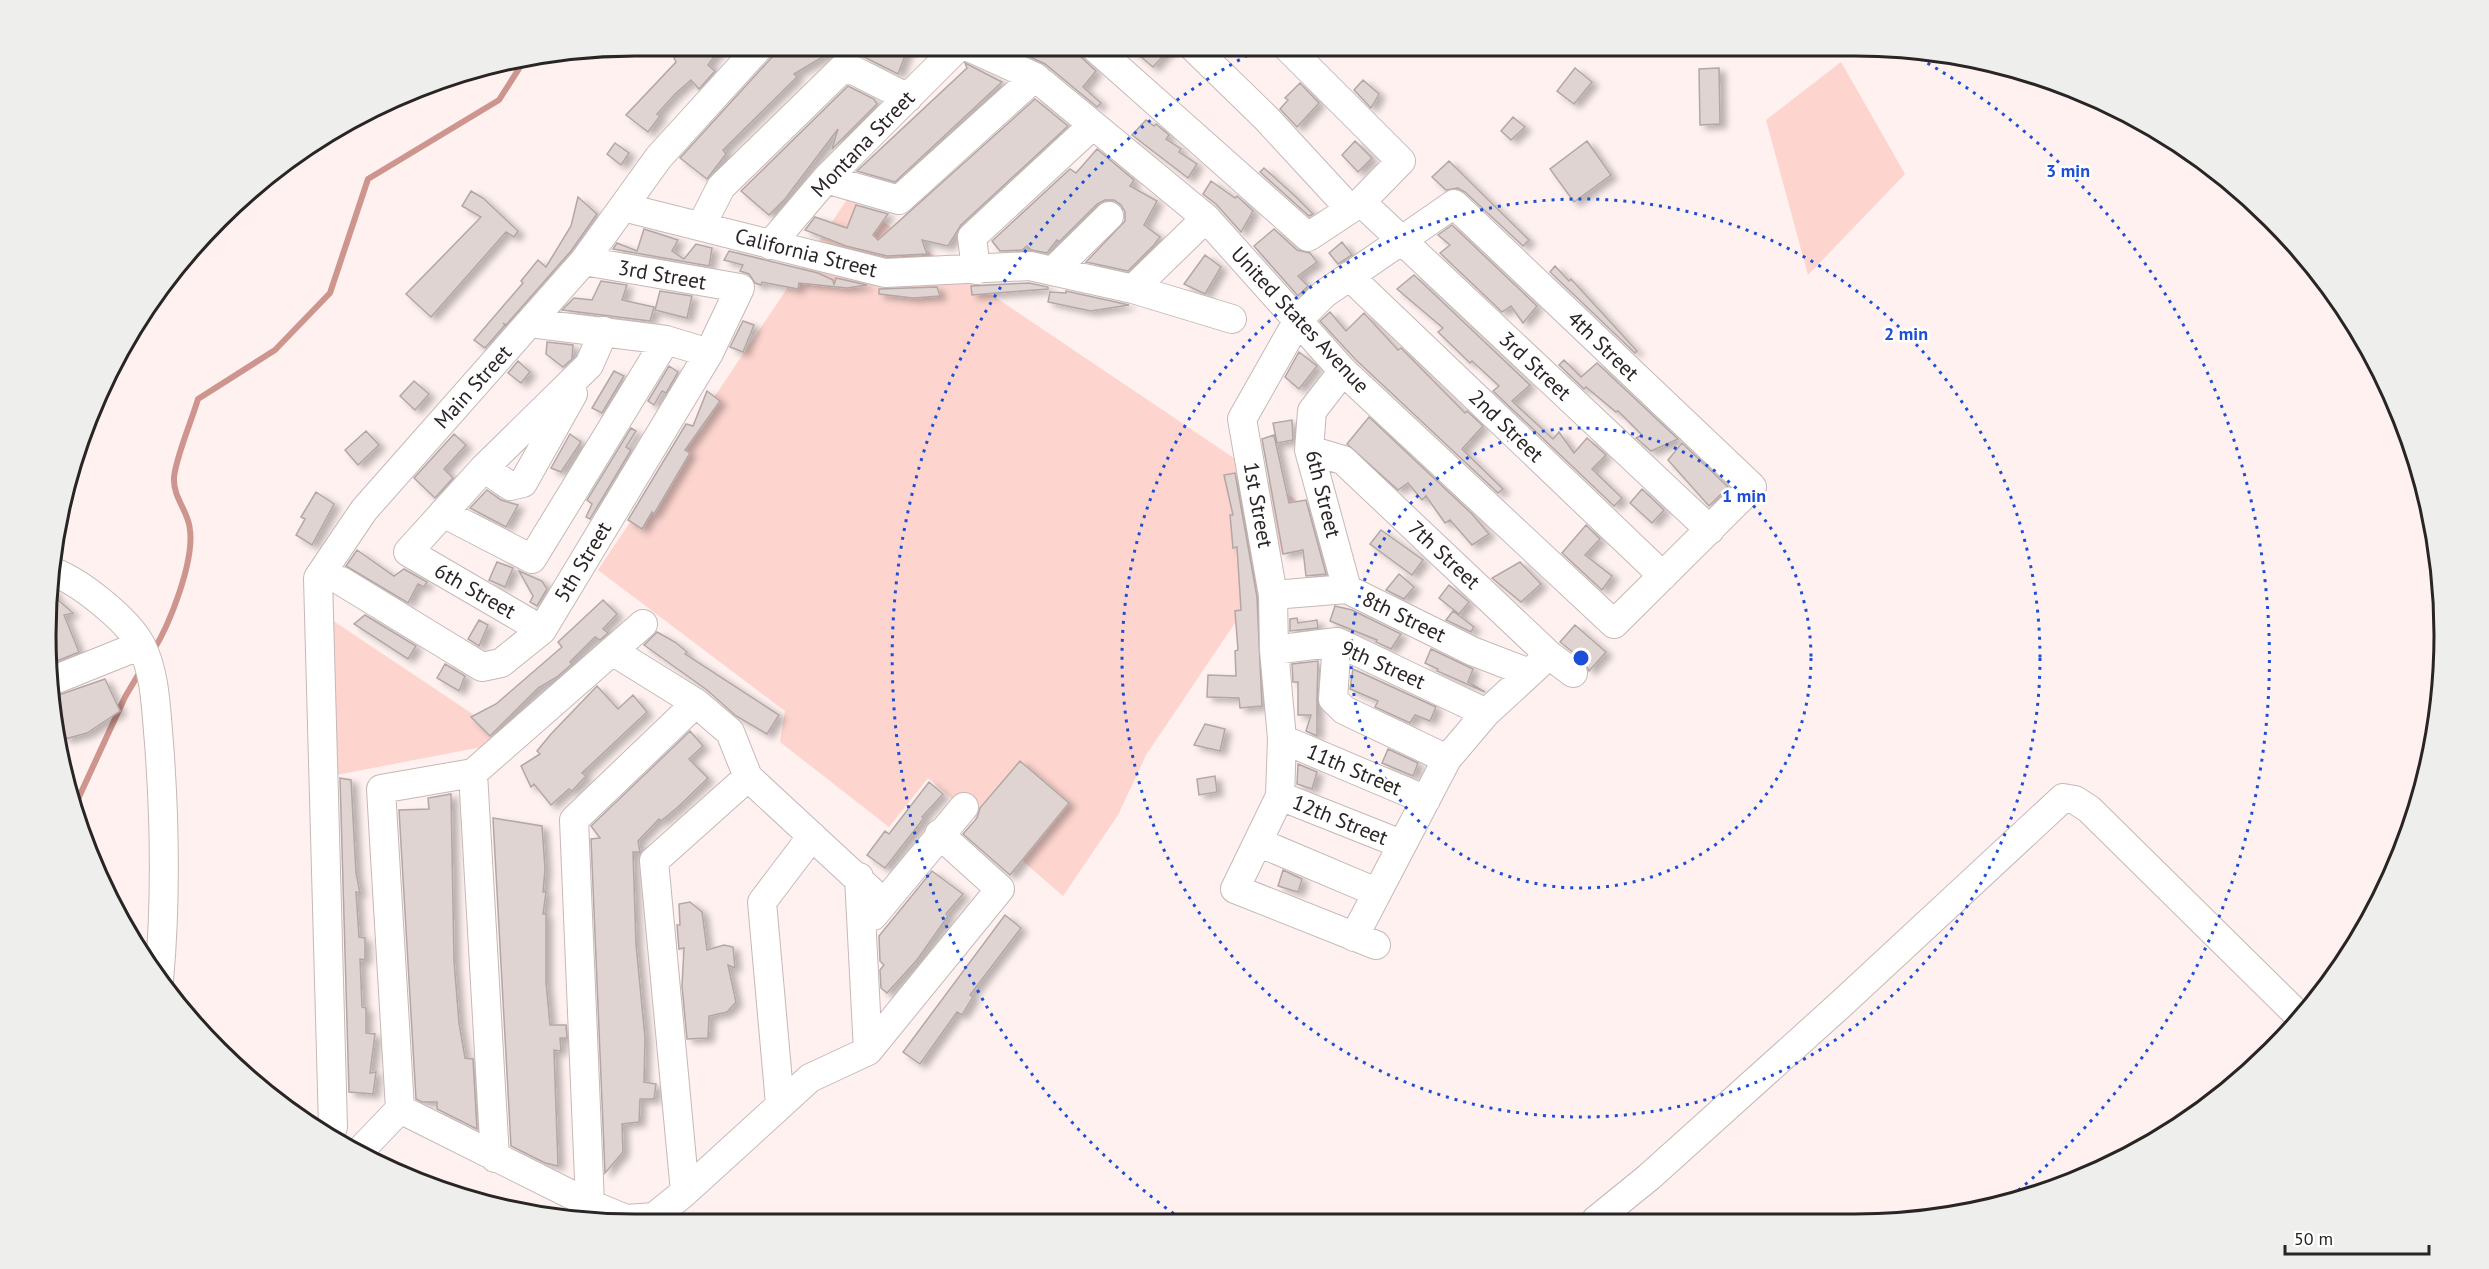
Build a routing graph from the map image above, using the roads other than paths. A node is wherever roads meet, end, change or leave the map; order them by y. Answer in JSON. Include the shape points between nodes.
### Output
{"nodes":[{"id":1,"x":751,"y":56,"type":"edge"},
{"id":2,"x":951,"y":56,"type":"edge"},
{"id":3,"x":987,"y":56,"type":"edge"},
{"id":4,"x":1104,"y":56,"type":"edge"},
{"id":5,"x":1202,"y":56,"type":"edge"},
{"id":6,"x":1296,"y":56,"type":"edge"},
{"id":7,"x":1035,"y":77,"type":"junction"},
{"id":8,"x":908,"y":98,"type":"junction"},
{"id":9,"x":1093,"y":125,"type":"junction"},
{"id":10,"x":826,"y":179,"type":"junction"},
{"id":11,"x":1454,"y":204,"type":"joint"},
{"id":12,"x":1356,"y":206,"type":"junction"},
{"id":13,"x":623,"y":207,"type":"junction"},
{"id":14,"x":1109,"y":216,"type":"dead end"},
{"id":15,"x":1206,"y":218,"type":"junction"},
{"id":16,"x":701,"y":226,"type":"junction"},
{"id":17,"x":1400,"y":240,"type":"junction"},
{"id":18,"x":770,"y":245,"type":"junction"},
{"id":19,"x":584,"y":261,"type":"junction"},
{"id":20,"x":976,"y":270,"type":"junction"},
{"id":21,"x":1054,"y":270,"type":"junction"},
{"id":22,"x":1349,"y":276,"type":"junction"},
{"id":23,"x":740,"y":288,"type":"joint"},
{"id":24,"x":1133,"y":288,"type":"junction"},
{"id":25,"x":1232,"y":320,"type":"dead end"},
{"id":26,"x":1298,"y":320,"type":"junction"},
{"id":27,"x":530,"y":322,"type":"junction"},
{"id":28,"x":604,"y":331,"type":"junction"},
{"id":29,"x":666,"y":340,"type":"junction"},
{"id":30,"x":709,"y":353,"type":"junction"},
{"id":31,"x":590,"y":365,"type":"junction"},
{"id":32,"x":1343,"y":371,"type":"junction"},
{"id":33,"x":1309,"y":450,"type":"junction"},
{"id":34,"x":484,"y":468,"type":"junction"},
{"id":35,"x":443,"y":513,"type":"junction"},
{"id":36,"x":1710,"y":530,"type":"junction"},
{"id":37,"x":59,"y":574,"type":"edge"},
{"id":38,"x":333,"y":574,"type":"junction"},
{"id":39,"x":1663,"y":576,"type":"junction"},
{"id":40,"x":1347,"y":589,"type":"junction"},
{"id":41,"x":1273,"y":595,"type":"junction"},
{"id":42,"x":643,"y":624,"type":"dead end"},
{"id":43,"x":542,"y":630,"type":"junction"},
{"id":44,"x":1337,"y":642,"type":"junction"},
{"id":45,"x":142,"y":649,"type":"junction"},
{"id":46,"x":1274,"y":650,"type":"junction"},
{"id":47,"x":614,"y":652,"type":"junction"},
{"id":48,"x":1539,"y":664,"type":"junction"},
{"id":49,"x":1573,"y":673,"type":"dead end"},
{"id":50,"x":58,"y":679,"type":"edge"},
{"id":51,"x":696,"y":704,"type":"junction"},
{"id":52,"x":1486,"y":713,"type":"junction"},
{"id":53,"x":1282,"y":739,"type":"junction"},
{"id":54,"x":1447,"y":759,"type":"junction"},
{"id":55,"x":472,"y":773,"type":"junction"},
{"id":56,"x":748,"y":777,"type":"junction"},
{"id":57,"x":1280,"y":796,"type":"junction"},
{"id":58,"x":1426,"y":800,"type":"junction"},
{"id":59,"x":964,"y":807,"type":"dead end"},
{"id":60,"x":939,"y":834,"type":"junction"},
{"id":61,"x":812,"y":836,"type":"junction"},
{"id":62,"x":1258,"y":842,"type":"junction"},
{"id":63,"x":1401,"y":844,"type":"junction"},
{"id":64,"x":859,"y":877,"type":"junction"},
{"id":65,"x":1376,"y":892,"type":"junction"},
{"id":66,"x":884,"y":903,"type":"junction"},
{"id":67,"x":861,"y":932,"type":"junction"},
{"id":68,"x":160,"y":966,"type":"edge"},
{"id":69,"x":2294,"y":1011,"type":"edge"},
{"id":70,"x":868,"y":1051,"type":"junction"},
{"id":71,"x":780,"y":1104,"type":"junction"},
{"id":72,"x":400,"y":1109,"type":"junction"},
{"id":73,"x":332,"y":1128,"type":"edge"},
{"id":74,"x":364,"y":1146,"type":"edge"},
{"id":75,"x":495,"y":1158,"type":"junction"},
{"id":76,"x":685,"y":1192,"type":"junction"},
{"id":77,"x":590,"y":1204,"type":"junction"},
{"id":78,"x":611,"y":1213,"type":"edge"},
{"id":79,"x":658,"y":1214,"type":"edge"},
{"id":80,"x":1603,"y":1214,"type":"edge"}],
"edges":[{"from":1,"to":13,"type":"street","name":"Main Street","via":[[659,157]]},
{"from":2,"to":8,"type":"street","name":"Montana Street"},
{"from":3,"to":7,"type":"street","name":"United States Avenue"},
{"from":4,"to":12,"type":"street","via":[[1308,237]]},
{"from":5,"to":12,"type":"street"},
{"from":6,"to":12,"type":"street","via":[[1401,161]]},
{"from":7,"to":9,"type":"street","name":"United States Avenue"},
{"from":7,"to":10,"type":"street","via":[[899,200]]},
{"from":8,"to":10,"type":"street","name":"Montana Street"},
{"from":8,"to":16,"type":"street","via":[[845,66],[722,186]]},
{"from":9,"to":15,"type":"street","name":"United States Avenue"},
{"from":9,"to":20,"type":"street","via":[[972,237]]},
{"from":10,"to":18,"type":"street","name":"Montana Street"},
{"from":11,"to":17,"type":"street","name":"1st Street"},
{"from":11,"to":36,"type":"street","name":"4th Street","via":[[1752,487]]},
{"from":12,"to":17,"type":"street","name":"3rd Street"},
{"from":13,"to":16,"type":"street","name":"California Street"},
{"from":13,"to":19,"type":"street","name":"Main Street"},
{"from":14,"to":21,"type":"street"},
{"from":15,"to":24,"type":"street"},
{"from":15,"to":26,"type":"street","name":"United States Avenue"},
{"from":16,"to":18,"type":"street","name":"California Street"},
{"from":17,"to":22,"type":"street","name":"1st Street"},
{"from":17,"to":36,"type":"street","name":"3rd Street"},
{"from":18,"to":20,"type":"street","name":"California Street","via":[[885,273]]},
{"from":19,"to":23,"type":"street","name":"3rd Street"},
{"from":19,"to":27,"type":"street","name":"Main Street"},
{"from":20,"to":21,"type":"street","name":"California Street","via":[[1030,266]]},
{"from":21,"to":24,"type":"street","name":"California Street"},
{"from":22,"to":26,"type":"street","name":"1st Street"},
{"from":22,"to":39,"type":"street","name":"2nd Street"},
{"from":23,"to":30,"type":"street","name":"5th Street"},
{"from":24,"to":25,"type":"street","name":"California Street"},
{"from":26,"to":32,"type":"street","name":"United States Avenue"},
{"from":26,"to":41,"type":"street","name":"1st Street","via":[[1242,419]]},
{"from":27,"to":28,"type":"street"},
{"from":27,"to":38,"type":"street","name":"Main Street","via":[[364,510]]},
{"from":28,"to":29,"type":"street"},
{"from":28,"to":31,"type":"street"},
{"from":29,"to":30,"type":"street"},
{"from":29,"to":35,"type":"street","via":[[532,560]]},
{"from":30,"to":43,"type":"street","name":"5th Street"},
{"from":31,"to":34,"type":"street"},
{"from":31,"to":34,"type":"street","via":[[523,483],[510,486]]},
{"from":32,"to":33,"type":"street","name":"6th Street","via":[[1312,411]]},
{"from":32,"to":39,"type":"street","name":"United States Avenue","via":[[1614,624]]},
{"from":33,"to":40,"type":"street","name":"6th Street"},
{"from":33,"to":48,"type":"street","name":"7th Street","via":[[1342,460]]},
{"from":34,"to":35,"type":"street"},
{"from":35,"to":43,"type":"street","name":"6th Street","via":[[408,552]]},
{"from":36,"to":39,"type":"street"},
{"from":37,"to":45,"type":"street","via":[[123,624]]},
{"from":38,"to":43,"type":"street","name":"5th Street","via":[[482,667],[501,663]]},
{"from":38,"to":73,"type":"street","via":[[318,578]]},
{"from":40,"to":41,"type":"street","name":"8th Street"},
{"from":40,"to":48,"type":"street","name":"8th Street","via":[[1472,651]]},
{"from":41,"to":46,"type":"street","name":"1st Street"},
{"from":42,"to":47,"type":"street"},
{"from":44,"to":46,"type":"street","name":"9th Street"},
{"from":44,"to":52,"type":"street","name":"9th Street"},
{"from":44,"to":54,"type":"street","via":[[1333,699],[1344,710]]},
{"from":45,"to":50,"type":"street"},
{"from":45,"to":68,"type":"street","via":[[155,692],[164,867]]},
{"from":46,"to":53,"type":"street","name":"1st Street"},
{"from":47,"to":51,"type":"street"},
{"from":47,"to":55,"type":"street"},
{"from":48,"to":49,"type":"street","name":"7th Street"},
{"from":48,"to":52,"type":"street"},
{"from":51,"to":56,"type":"street","via":[[730,732]]},
{"from":51,"to":77,"type":"street","via":[[574,820]]},
{"from":52,"to":54,"type":"street"},
{"from":53,"to":57,"type":"street","name":"1st Street"},
{"from":53,"to":58,"type":"street","name":"11th Street"},
{"from":54,"to":58,"type":"street"},
{"from":55,"to":72,"type":"street","via":[[381,789]]},
{"from":55,"to":75,"type":"street"},
{"from":56,"to":61,"type":"street"},
{"from":56,"to":76,"type":"street","via":[[654,861]]},
{"from":57,"to":62,"type":"street","name":"1st Street"},
{"from":57,"to":63,"type":"street","name":"12th Street"},
{"from":58,"to":63,"type":"street"},
{"from":59,"to":60,"type":"street"},
{"from":60,"to":66,"type":"street"},
{"from":60,"to":70,"type":"street","via":[[1000,889]]},
{"from":61,"to":64,"type":"street"},
{"from":61,"to":71,"type":"street","via":[[762,902]]},
{"from":62,"to":65,"type":"street"},
{"from":62,"to":65,"type":"street","name":"1st Street","via":[[1235,890],[1365,941]]},
{"from":63,"to":65,"type":"street"},
{"from":64,"to":66,"type":"street"},
{"from":64,"to":67,"type":"street"},
{"from":66,"to":67,"type":"street"},
{"from":67,"to":70,"type":"street"},
{"from":69,"to":80,"type":"street","via":[[2089,808],[2063,798],[1840,1005]]},
{"from":70,"to":71,"type":"street","via":[[810,1078]]},
{"from":71,"to":76,"type":"street"},
{"from":72,"to":74,"type":"street"},
{"from":72,"to":75,"type":"street"},
{"from":75,"to":77,"type":"street"},
{"from":76,"to":79,"type":"street"},
{"from":77,"to":78,"type":"street"}]}
